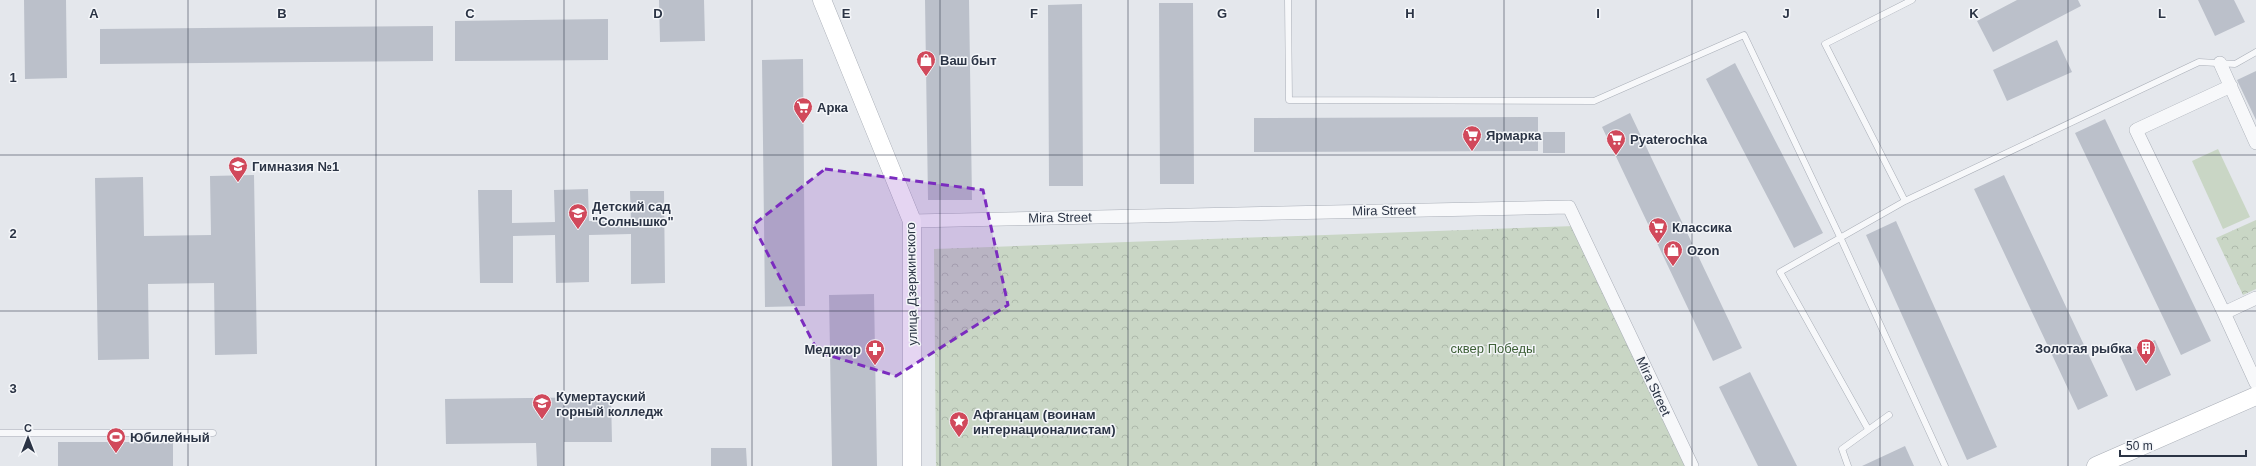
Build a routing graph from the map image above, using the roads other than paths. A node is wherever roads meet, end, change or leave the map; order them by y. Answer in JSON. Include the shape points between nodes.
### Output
{"nodes":[{"id":1,"x":822,"y":0,"type":"edge"},
{"id":2,"x":1288,"y":0,"type":"edge"},
{"id":3,"x":1912,"y":0,"type":"edge"},
{"id":4,"x":2256,"y":52,"type":"edge"},
{"id":5,"x":2220,"y":63,"type":"junction"},
{"id":6,"x":2230,"y":86,"type":"junction"},
{"id":7,"x":2256,"y":143,"type":"edge"},
{"id":8,"x":1905,"y":201,"type":"junction"},
{"id":9,"x":912,"y":221,"type":"junction"},
{"id":10,"x":1841,"y":238,"type":"junction"},
{"id":11,"x":2256,"y":298,"type":"edge"},
{"id":12,"x":2224,"y":313,"type":"junction"},
{"id":13,"x":2256,"y":383,"type":"edge"},
{"id":14,"x":2256,"y":396,"type":"edge"},
{"id":15,"x":1889,"y":415,"type":"dead end"},
{"id":16,"x":1868,"y":428,"type":"junction"},
{"id":17,"x":0,"y":433,"type":"edge"},
{"id":18,"x":213,"y":433,"type":"dead end"},
{"id":19,"x":912,"y":466,"type":"edge"},
{"id":20,"x":1692,"y":466,"type":"edge"},
{"id":21,"x":1848,"y":466,"type":"edge"},
{"id":22,"x":1945,"y":466,"type":"edge"},
{"id":23,"x":2096,"y":466,"type":"edge"}],
"edges":[{"from":1,"to":9,"type":"street","name":"улица Дзержинского"},
{"from":2,"to":10,"type":"lane","via":[[1289,100],[1594,101],[1744,34]]},
{"from":3,"to":8,"type":"lane","via":[[1825,44]]},
{"from":4,"to":5,"type":"lane","via":[[2235,64]]},
{"from":5,"to":6,"type":"street"},
{"from":5,"to":8,"type":"lane","via":[[2199,62]]},
{"from":6,"to":7,"type":"street"},
{"from":6,"to":12,"type":"street","via":[[2136,130]]},
{"from":8,"to":10,"type":"lane","via":[[1854,228]]},
{"from":9,"to":19,"type":"street","name":"улица Дзержинского"},
{"from":9,"to":20,"type":"street","name":"Mira Street","via":[[1569,207]]},
{"from":10,"to":16,"type":"lane","via":[[1780,272]]},
{"from":10,"to":22,"type":"lane"},
{"from":11,"to":12,"type":"street"},
{"from":12,"to":13,"type":"street"},
{"from":14,"to":23,"type":"street"},
{"from":15,"to":16,"type":"lane"},
{"from":16,"to":21,"type":"lane","via":[[1842,449]]},
{"from":17,"to":18,"type":"lane"}]}
